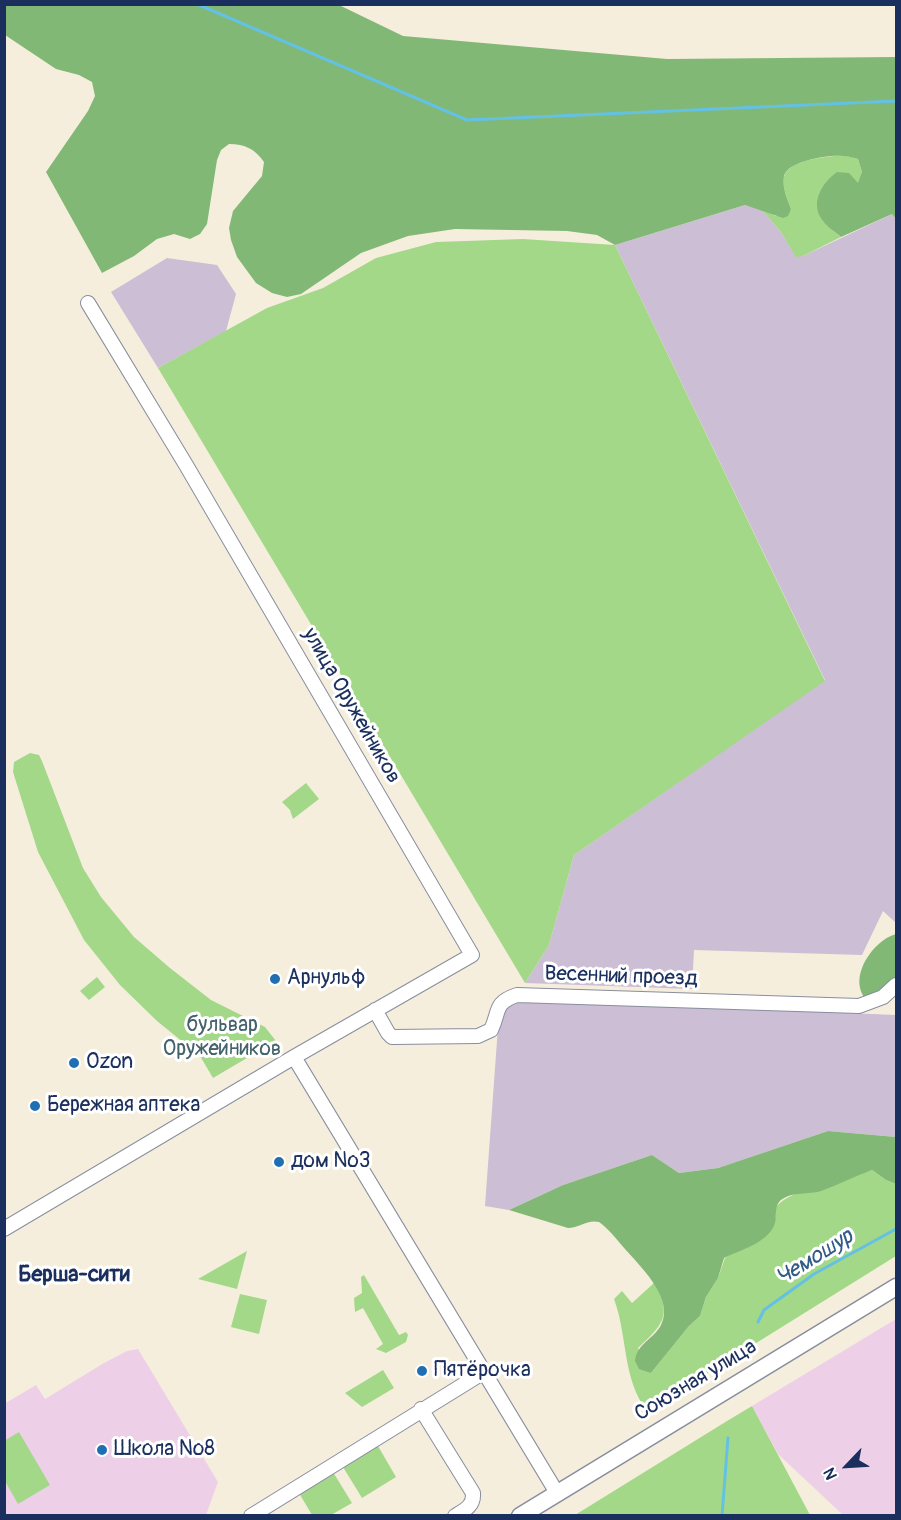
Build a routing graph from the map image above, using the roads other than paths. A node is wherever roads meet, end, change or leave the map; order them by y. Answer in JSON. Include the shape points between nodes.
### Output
{"nodes":[{"id":1,"x":88,"y":303,"type":"dead end"},
{"id":2,"x":897,"y":985,"type":"edge"},
{"id":3,"x":375,"y":1010,"type":"junction"},
{"id":4,"x":294,"y":1057,"type":"junction"},
{"id":5,"x":4,"y":1229,"type":"edge"},
{"id":6,"x":897,"y":1287,"type":"edge"},
{"id":7,"x":484,"y":1372,"type":"junction"},
{"id":8,"x":421,"y":1409,"type":"junction"},
{"id":9,"x":557,"y":1493,"type":"junction"},
{"id":10,"x":251,"y":1515,"type":"edge"},
{"id":11,"x":455,"y":1515,"type":"edge"},
{"id":12,"x":520,"y":1515,"type":"edge"}],
"edges":[{"from":1,"to":3,"type":"street","name":"улица Оружейников","via":[[472,955]]},
{"from":2,"to":3,"type":"street","name":"Весенний проезд","via":[[883,997],[859,1006],[517,995],[499,1006],[492,1030],[473,1037],[392,1036]]},
{"from":3,"to":4,"type":"street","name":"улица Оружейников"},
{"from":4,"to":5,"type":"street","name":"улица Оружейников"},
{"from":4,"to":7,"type":"street"},
{"from":6,"to":9,"type":"main road","name":"Союзная улица"},
{"from":7,"to":8,"type":"street"},
{"from":7,"to":9,"type":"street"},
{"from":8,"to":10,"type":"street"},
{"from":8,"to":11,"type":"street","via":[[473,1493],[469,1508]]},
{"from":9,"to":12,"type":"main road","name":"Союзная улица"}]}
